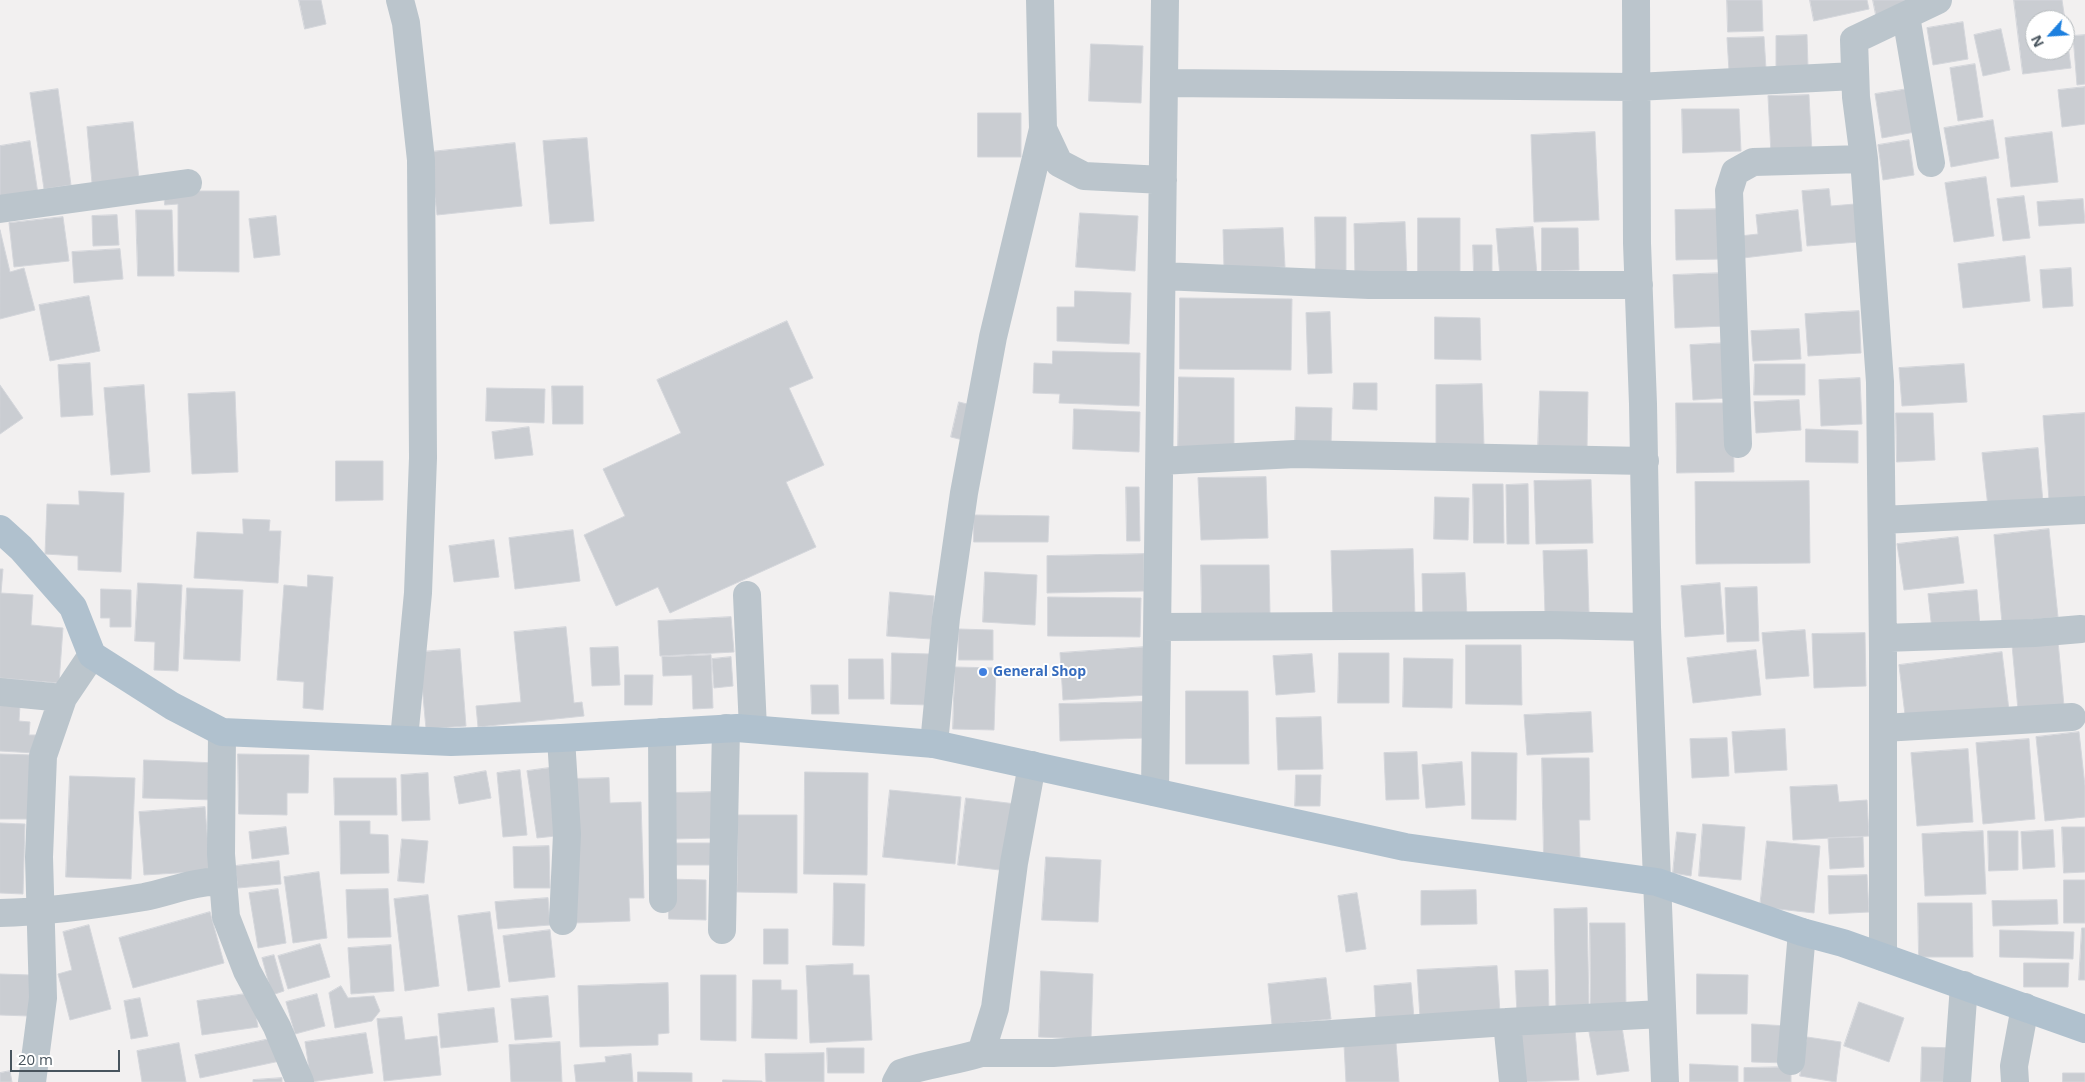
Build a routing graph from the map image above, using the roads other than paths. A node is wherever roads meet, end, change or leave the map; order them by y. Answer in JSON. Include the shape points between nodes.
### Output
{"nodes":[{"id":1,"x":400,"y":0,"type":"edge"},
{"id":2,"x":1040,"y":0,"type":"edge"},
{"id":3,"x":1165,"y":0,"type":"edge"},
{"id":4,"x":1636,"y":0,"type":"edge"},
{"id":5,"x":1938,"y":0,"type":"edge"},
{"id":6,"x":1906,"y":16,"type":"junction"},
{"id":7,"x":1855,"y":76,"type":"junction"},
{"id":8,"x":1164,"y":83,"type":"junction"},
{"id":9,"x":1636,"y":87,"type":"junction"},
{"id":10,"x":1043,"y":129,"type":"junction"},
{"id":11,"x":1864,"y":158,"type":"junction"},
{"id":12,"x":1931,"y":163,"type":"dead end"},
{"id":13,"x":1163,"y":180,"type":"junction"},
{"id":14,"x":188,"y":183,"type":"dead end"},
{"id":15,"x":0,"y":210,"type":"edge"},
{"id":16,"x":1162,"y":276,"type":"junction"},
{"id":17,"x":1639,"y":285,"type":"junction"},
{"id":18,"x":1738,"y":444,"type":"dead end"},
{"id":19,"x":1645,"y":461,"type":"junction"},
{"id":20,"x":1160,"y":462,"type":"junction"},
{"id":21,"x":2085,"y":510,"type":"edge"},
{"id":22,"x":1882,"y":520,"type":"junction"},
{"id":23,"x":0,"y":529,"type":"edge"},
{"id":24,"x":747,"y":595,"type":"dead end"},
{"id":25,"x":1158,"y":627,"type":"junction"},
{"id":26,"x":1648,"y":627,"type":"junction"},
{"id":27,"x":2081,"y":629,"type":"dead end"},
{"id":28,"x":1883,"y":638,"type":"junction"},
{"id":29,"x":92,"y":655,"type":"junction"},
{"id":30,"x":0,"y":692,"type":"edge"},
{"id":31,"x":64,"y":698,"type":"junction"},
{"id":32,"x":2072,"y":717,"type":"dead end"},
{"id":33,"x":726,"y":728,"type":"junction"},
{"id":34,"x":1883,"y":728,"type":"junction"},
{"id":35,"x":753,"y":729,"type":"junction"},
{"id":36,"x":222,"y":732,"type":"junction"},
{"id":37,"x":662,"y":732,"type":"junction"},
{"id":38,"x":561,"y":738,"type":"junction"},
{"id":39,"x":404,"y":739,"type":"junction"},
{"id":40,"x":934,"y":744,"type":"junction"},
{"id":41,"x":1032,"y":765,"type":"junction"},
{"id":42,"x":1156,"y":792,"type":"junction"},
{"id":43,"x":222,"y":882,"type":"junction"},
{"id":44,"x":1656,"y":882,"type":"junction"},
{"id":45,"x":662,"y":899,"type":"dead end"},
{"id":46,"x":40,"y":912,"type":"junction"},
{"id":47,"x":0,"y":913,"type":"edge"},
{"id":48,"x":563,"y":921,"type":"dead end"},
{"id":49,"x":722,"y":930,"type":"dead end"},
{"id":50,"x":1802,"y":932,"type":"junction"},
{"id":51,"x":1883,"y":956,"type":"junction"},
{"id":52,"x":1964,"y":985,"type":"junction"},
{"id":53,"x":2025,"y":1007,"type":"junction"},
{"id":54,"x":1662,"y":1014,"type":"junction"},
{"id":55,"x":1507,"y":1022,"type":"junction"},
{"id":56,"x":2085,"y":1029,"type":"edge"},
{"id":57,"x":981,"y":1053,"type":"junction"},
{"id":58,"x":1791,"y":1061,"type":"dead end"},
{"id":59,"x":32,"y":1082,"type":"edge"},
{"id":60,"x":300,"y":1082,"type":"edge"},
{"id":61,"x":896,"y":1082,"type":"edge"},
{"id":62,"x":1513,"y":1082,"type":"edge"},
{"id":63,"x":1665,"y":1082,"type":"edge"},
{"id":64,"x":1957,"y":1082,"type":"edge"},
{"id":65,"x":2015,"y":1082,"type":"edge"}],
"edges":[{"from":1,"to":39,"type":"street","via":[[406,23],[421,160],[423,458],[418,593]]},
{"from":2,"to":10,"type":"street"},
{"from":3,"to":8,"type":"street"},
{"from":4,"to":9,"type":"street"},
{"from":5,"to":6,"type":"street"},
{"from":6,"to":7,"type":"street","via":[[1854,40]]},
{"from":6,"to":12,"type":"street"},
{"from":7,"to":9,"type":"street"},
{"from":7,"to":11,"type":"street"},
{"from":8,"to":9,"type":"street"},
{"from":8,"to":13,"type":"street"},
{"from":9,"to":17,"type":"street"},
{"from":10,"to":13,"type":"street","via":[[1059,163],[1084,176]]},
{"from":10,"to":40,"type":"street","via":[[993,337],[964,493],[946,618]]},
{"from":11,"to":18,"type":"street","via":[[1753,162],[1736,172],[1729,191]]},
{"from":11,"to":22,"type":"street","via":[[1880,382]]},
{"from":13,"to":16,"type":"street"},
{"from":14,"to":15,"type":"street"},
{"from":16,"to":17,"type":"street","via":[[1369,285]]},
{"from":16,"to":20,"type":"street"},
{"from":17,"to":19,"type":"street"},
{"from":19,"to":20,"type":"street","via":[[1295,454]]},
{"from":19,"to":26,"type":"street"},
{"from":20,"to":25,"type":"street"},
{"from":21,"to":22,"type":"street"},
{"from":22,"to":28,"type":"street"},
{"from":23,"to":29,"type":"main road","via":[[73,607]]},
{"from":24,"to":35,"type":"street"},
{"from":25,"to":26,"type":"street"},
{"from":25,"to":42,"type":"street"},
{"from":26,"to":44,"type":"street"},
{"from":27,"to":28,"type":"street"},
{"from":28,"to":34,"type":"street"},
{"from":29,"to":31,"type":"street"},
{"from":29,"to":36,"type":"main road","via":[[172,706]]},
{"from":30,"to":31,"type":"street"},
{"from":31,"to":46,"type":"street","via":[[43,756]]},
{"from":32,"to":34,"type":"street"},
{"from":33,"to":35,"type":"main road"},
{"from":33,"to":37,"type":"main road"},
{"from":33,"to":49,"type":"street"},
{"from":34,"to":51,"type":"street"},
{"from":35,"to":40,"type":"main road"},
{"from":36,"to":39,"type":"main road"},
{"from":36,"to":43,"type":"street"},
{"from":37,"to":38,"type":"main road"},
{"from":37,"to":45,"type":"street"},
{"from":38,"to":39,"type":"main road","via":[[450,742]]},
{"from":38,"to":48,"type":"street","via":[[567,834]]},
{"from":40,"to":41,"type":"main road"},
{"from":41,"to":42,"type":"main road"},
{"from":41,"to":57,"type":"street","via":[[1014,863],[995,1008]]},
{"from":42,"to":44,"type":"main road","via":[[1405,847]]},
{"from":43,"to":46,"type":"street","via":[[210,881],[145,897]]},
{"from":43,"to":60,"type":"street","via":[[226,917],[247,972],[277,1027]]},
{"from":44,"to":50,"type":"main road"},
{"from":44,"to":54,"type":"street"},
{"from":46,"to":47,"type":"street"},
{"from":46,"to":59,"type":"street","via":[[44,998]]},
{"from":50,"to":51,"type":"main road"},
{"from":50,"to":58,"type":"street"},
{"from":51,"to":52,"type":"main road"},
{"from":52,"to":53,"type":"main road"},
{"from":52,"to":64,"type":"street"},
{"from":53,"to":56,"type":"main road"},
{"from":53,"to":65,"type":"street","via":[[2014,1066]]},
{"from":54,"to":55,"type":"street"},
{"from":54,"to":63,"type":"street"},
{"from":55,"to":57,"type":"street","via":[[1053,1053]]},
{"from":55,"to":62,"type":"street"},
{"from":57,"to":61,"type":"street","via":[[917,1067],[901,1073]]}]}
